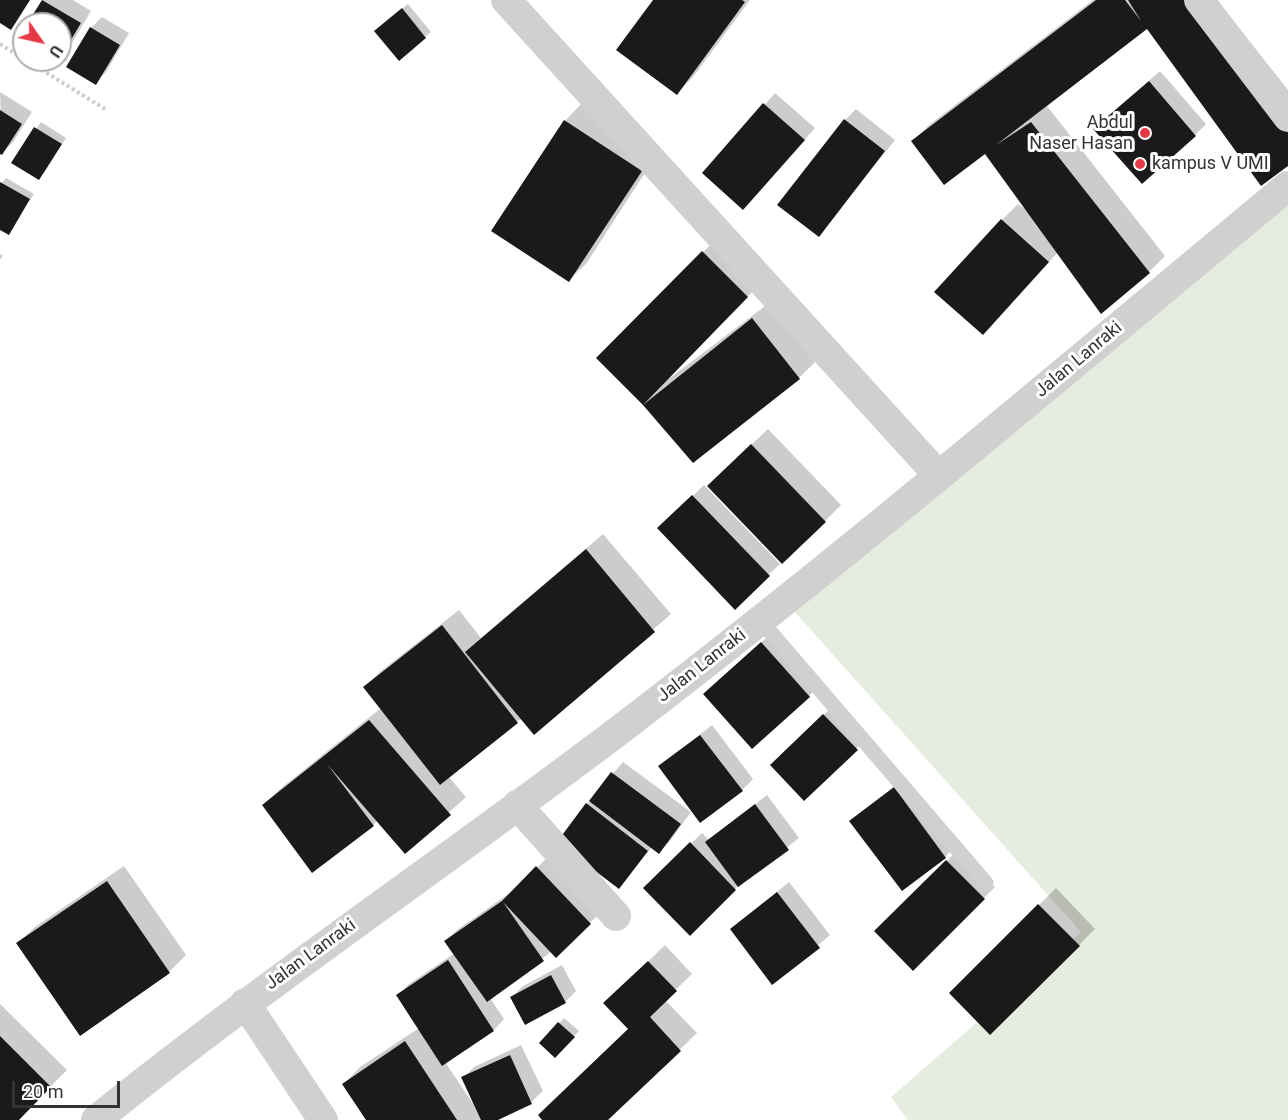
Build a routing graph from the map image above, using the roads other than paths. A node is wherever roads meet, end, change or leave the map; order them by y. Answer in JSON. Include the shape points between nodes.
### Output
{"nodes":[{"id":1,"x":506,"y":0,"type":"edge"},
{"id":2,"x":1199,"y":0,"type":"edge"},
{"id":3,"x":1288,"y":117,"type":"edge"},
{"id":4,"x":1288,"y":186,"type":"edge"},
{"id":5,"x":939,"y":476,"type":"junction"},
{"id":6,"x":761,"y":621,"type":"junction"},
{"id":7,"x":517,"y":805,"type":"junction"},
{"id":8,"x":986,"y":883,"type":"dead end"},
{"id":9,"x":616,"y":916,"type":"dead end"},
{"id":10,"x":245,"y":1003,"type":"junction"},
{"id":11,"x":96,"y":1120,"type":"edge"},
{"id":12,"x":323,"y":1120,"type":"edge"}],
"edges":[{"from":1,"to":5,"type":"street"},
{"from":2,"to":3,"type":"street"},
{"from":4,"to":5,"type":"street","name":"Jalan Lanraki"},
{"from":5,"to":6,"type":"street","name":"Jalan Lanraki"},
{"from":6,"to":7,"type":"street","name":"Jalan Lanraki"},
{"from":6,"to":8,"type":"lane"},
{"from":7,"to":9,"type":"street"},
{"from":7,"to":10,"type":"street","name":"Jalan Lanraki"},
{"from":10,"to":11,"type":"street","name":"Jalan Lanraki"},
{"from":10,"to":12,"type":"street"}]}
